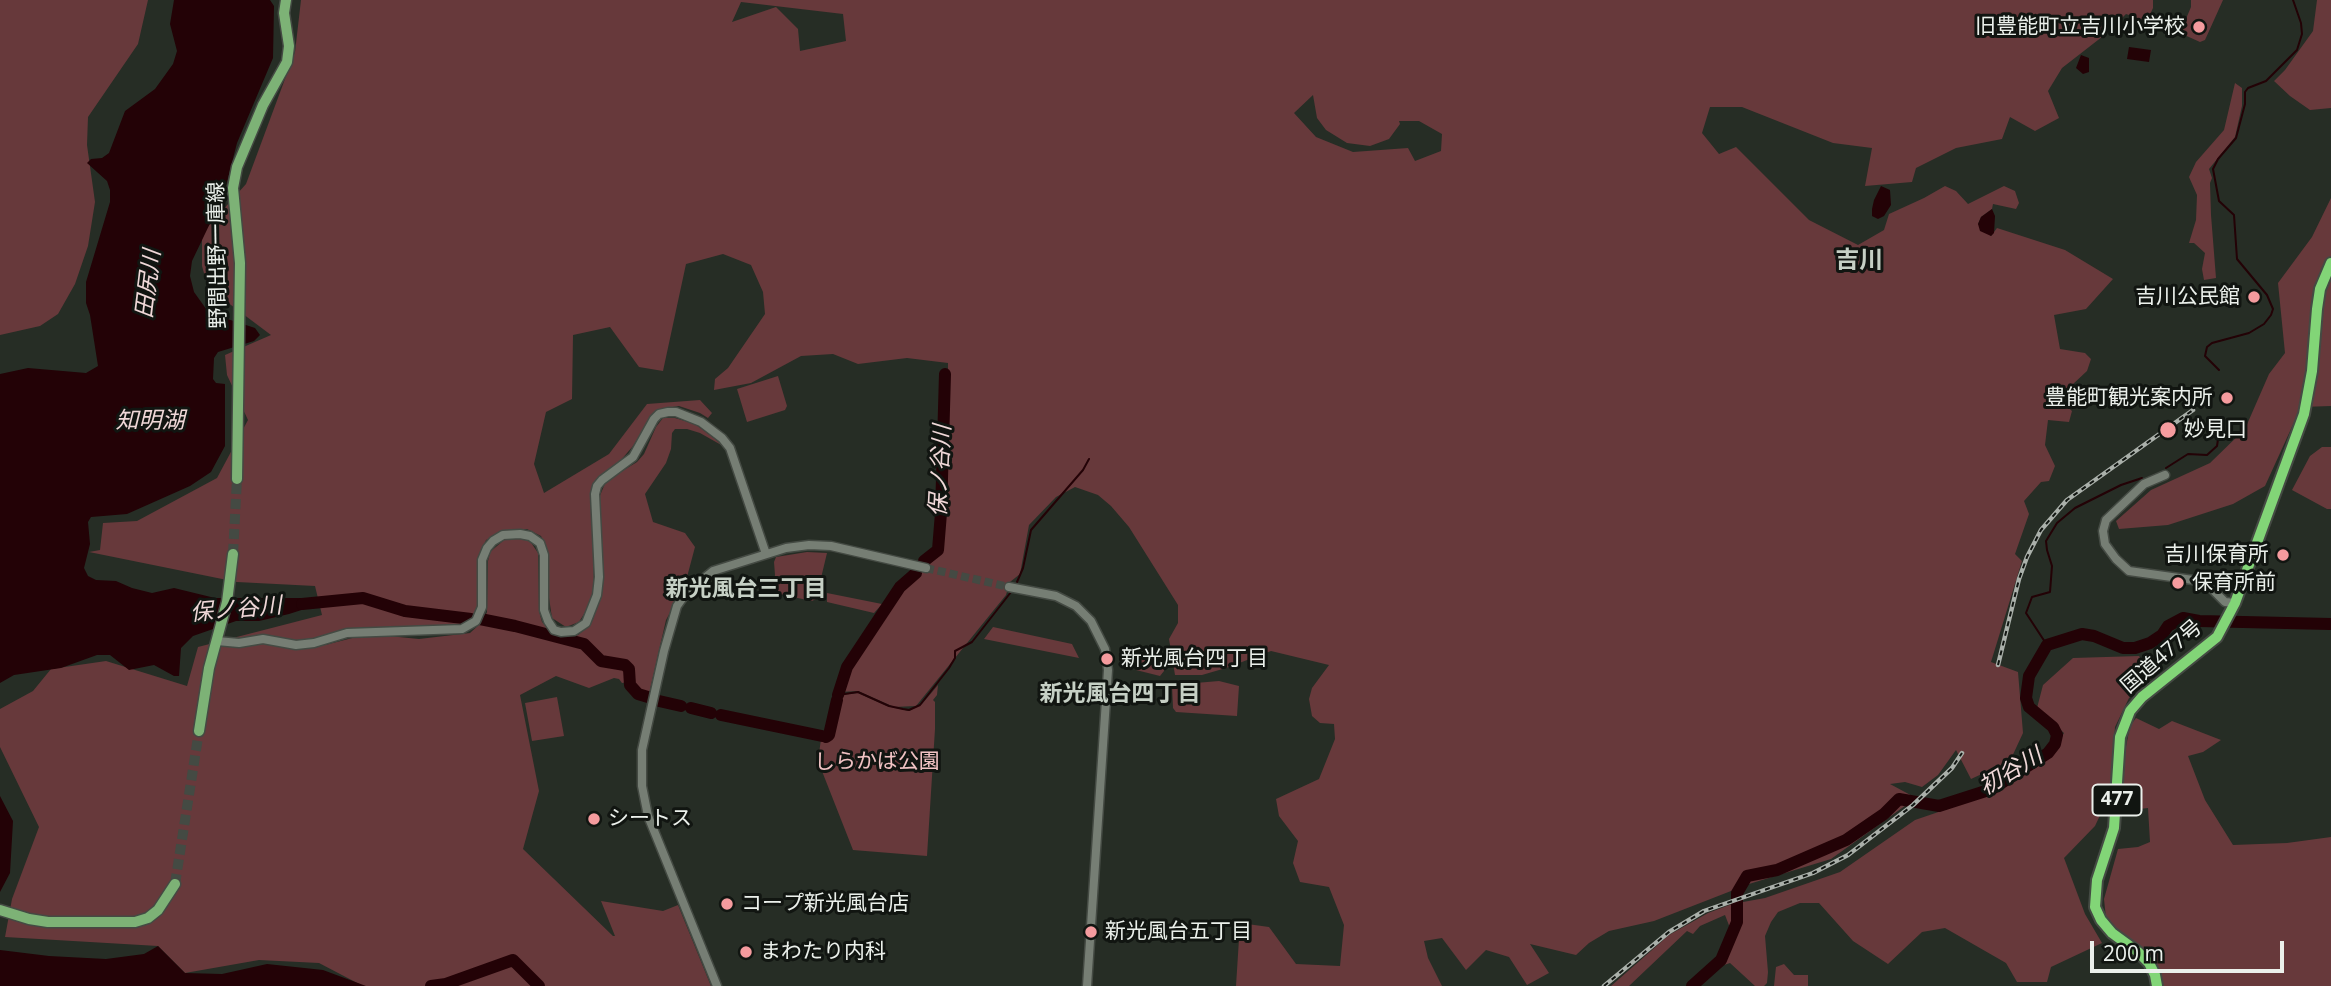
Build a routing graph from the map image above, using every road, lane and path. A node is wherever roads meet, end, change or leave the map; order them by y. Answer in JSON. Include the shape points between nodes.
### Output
{"nodes":[{"id":1,"x":286,"y":0,"type":"edge"},
{"id":2,"x":2331,"y":263,"type":"edge"},
{"id":3,"x":2165,"y":475,"type":"dead end"},
{"id":4,"x":237,"y":479,"type":"tunnel mouth"},
{"id":5,"x":233,"y":554,"type":"tunnel mouth"},
{"id":6,"x":766,"y":554,"type":"junction"},
{"id":7,"x":926,"y":568,"type":"tunnel mouth"},
{"id":8,"x":1009,"y":587,"type":"tunnel mouth"},
{"id":9,"x":2235,"y":603,"type":"junction"},
{"id":10,"x":218,"y":636,"type":"junction"},
{"id":11,"x":199,"y":731,"type":"tunnel mouth"},
{"id":12,"x":175,"y":884,"type":"tunnel mouth"},
{"id":13,"x":4,"y":911,"type":"edge"},
{"id":14,"x":717,"y":986,"type":"edge"},
{"id":15,"x":1087,"y":986,"type":"edge"},
{"id":16,"x":2157,"y":986,"type":"edge"}],
"edges":[{"from":1,"to":4,"type":"main road","name":"野間出野一庫線","via":[[287,62],[263,105],[233,188],[240,285]]},
{"from":2,"to":9,"type":"highway","name":"国道477号","number":"477","via":[[2319,299],[2304,414]]},
{"from":3,"to":9,"type":"street","via":[[2144,484],[2106,520],[2105,544],[2129,571],[2193,580],[2225,602]]},
{"from":5,"to":10,"type":"main road"},
{"from":6,"to":7,"type":"street","via":[[809,545],[831,546]]},
{"from":6,"to":10,"type":"street","via":[[730,448],[701,422],[668,412],[654,419],[633,457],[597,486],[597,595],[586,622],[574,631],[554,630],[548,621],[544,555],[540,543],[520,534],[503,535],[487,548],[482,560],[482,607],[476,621],[462,629],[347,633],[296,645],[263,639],[239,643]]},
{"from":6,"to":14,"type":"street","via":[[706,575],[677,606],[642,750],[648,816]]},
{"from":8,"to":15,"type":"street","via":[[1056,596],[1076,606],[1097,629],[1105,649],[1108,670]]},
{"from":9,"to":16,"type":"highway","name":"国道477号","number":"477","via":[[2217,637],[2141,697],[2120,737],[2117,808],[2097,880],[2095,907],[2112,933],[2149,962]]},
{"from":10,"to":11,"type":"main road"},
{"from":12,"to":13,"type":"main road","via":[[158,910],[135,922],[48,922]]}]}
